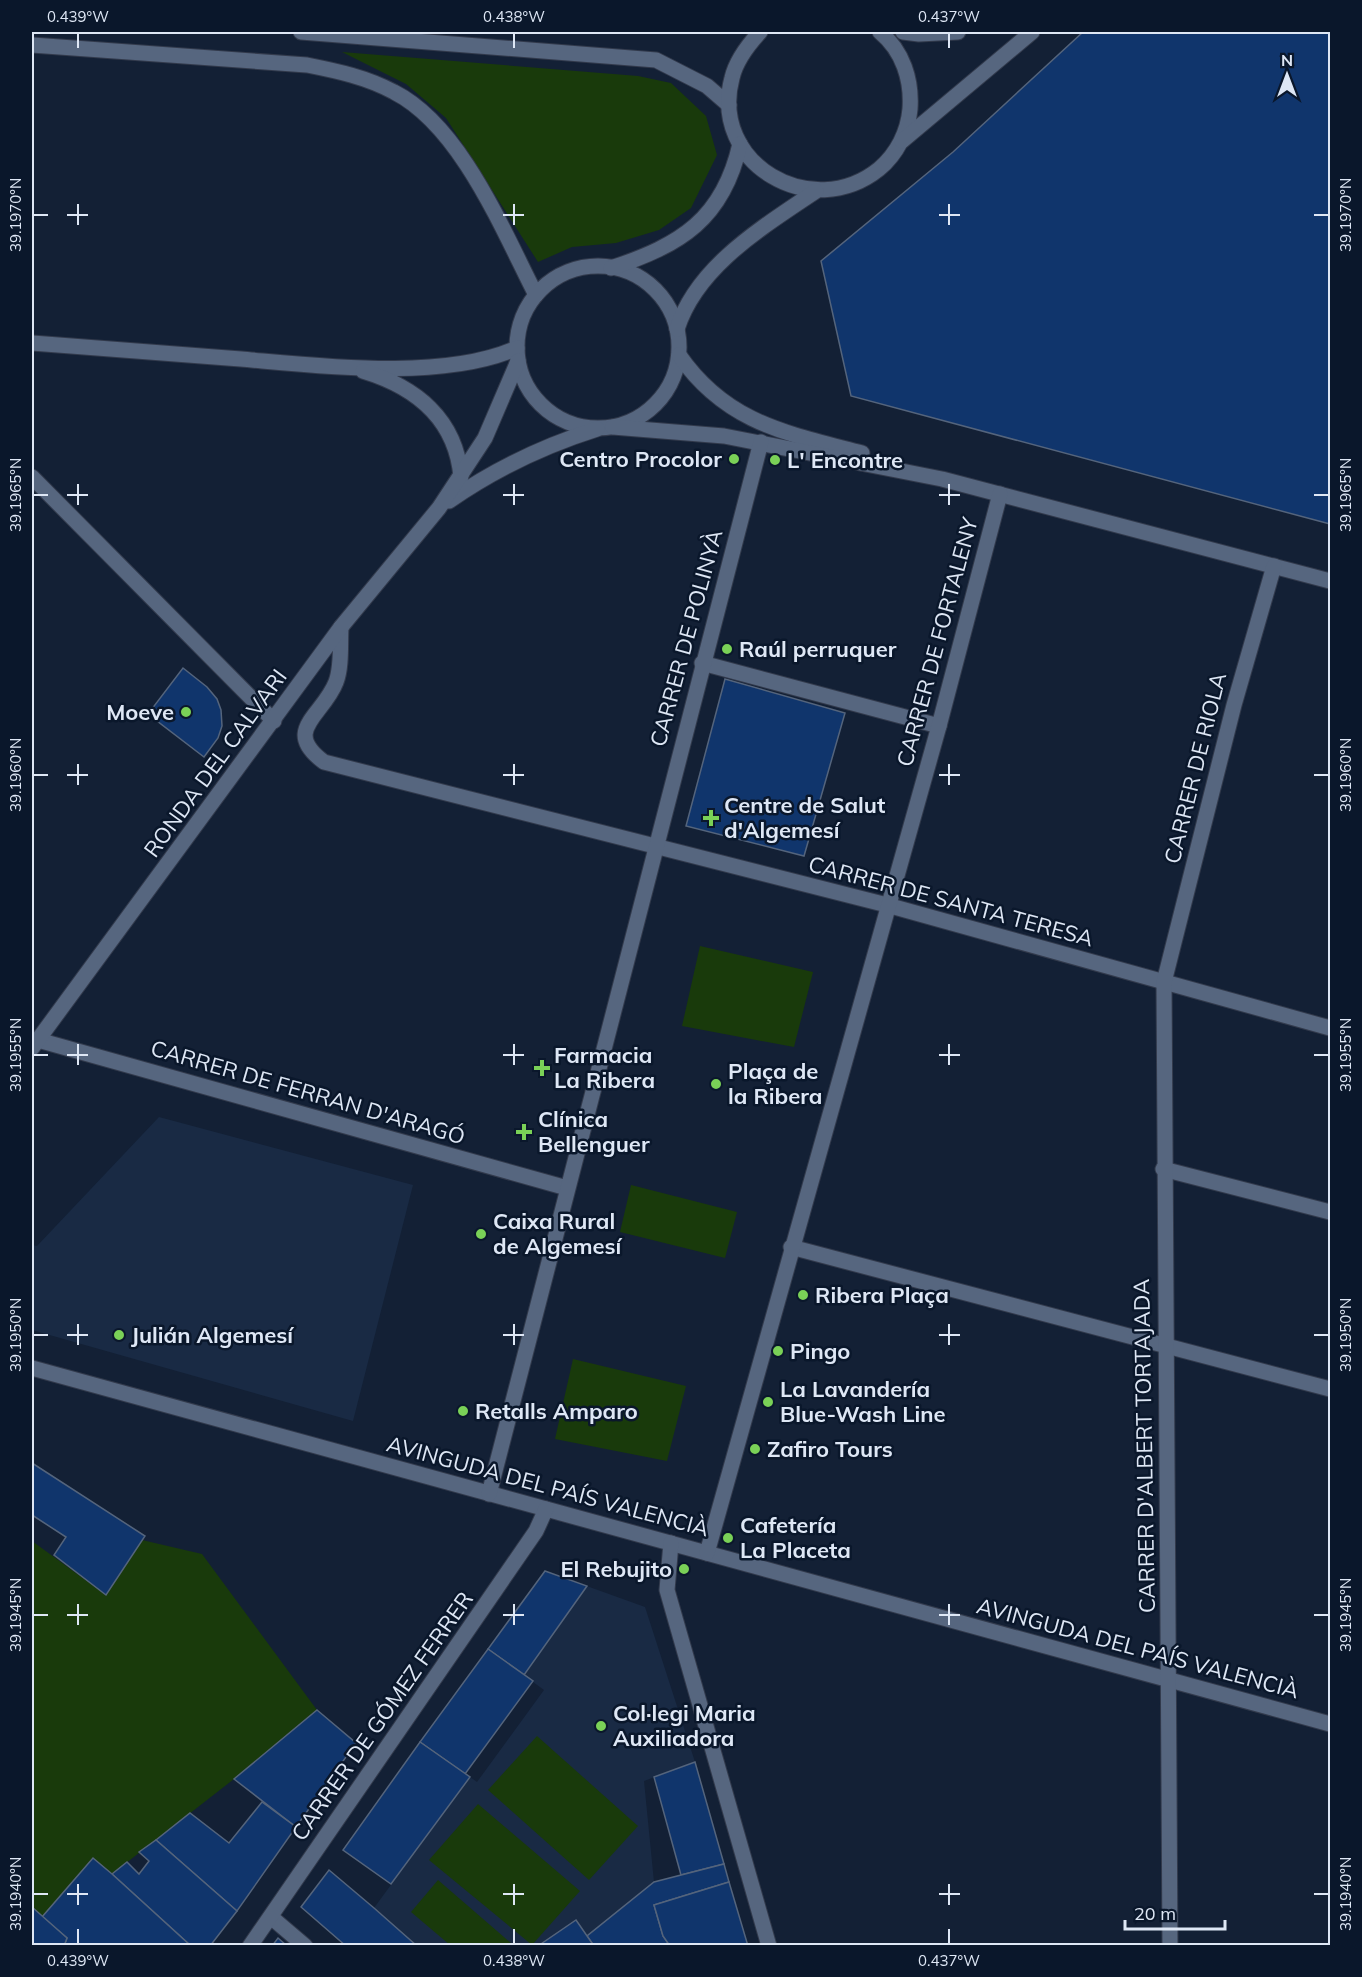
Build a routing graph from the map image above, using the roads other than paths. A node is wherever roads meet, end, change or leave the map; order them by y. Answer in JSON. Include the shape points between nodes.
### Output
{"nodes":[{"id":1,"x":301,"y":32,"type":"edge"},
{"id":2,"x":759,"y":32,"type":"edge"},
{"id":3,"x":880,"y":32,"type":"edge"},
{"id":4,"x":903,"y":32,"type":"edge"},
{"id":5,"x":958,"y":32,"type":"edge"},
{"id":6,"x":1032,"y":32,"type":"edge"},
{"id":7,"x":32,"y":45,"type":"edge"},
{"id":8,"x":729,"y":105,"type":"junction"},
{"id":9,"x":902,"y":141,"type":"junction"},
{"id":10,"x":740,"y":144,"type":"junction"},
{"id":11,"x":816,"y":191,"type":"junction"},
{"id":12,"x":611,"y":268,"type":"junction"},
{"id":13,"x":536,"y":295,"type":"junction"},
{"id":14,"x":677,"y":329,"type":"junction"},
{"id":15,"x":32,"y":343,"type":"edge"},
{"id":16,"x":518,"y":355,"type":"junction"},
{"id":17,"x":679,"y":355,"type":"junction"},
{"id":18,"x":351,"y":368,"type":"junction"},
{"id":19,"x":607,"y":428,"type":"junction"},
{"id":20,"x":761,"y":442,"type":"junction"},
{"id":21,"x":32,"y":477,"type":"edge"},
{"id":22,"x":461,"y":477,"type":"junction"},
{"id":23,"x":942,"y":479,"type":"junction"},
{"id":24,"x":1000,"y":494,"type":"junction"},
{"id":25,"x":439,"y":508,"type":"junction"},
{"id":26,"x":1274,"y":566,"type":"junction"},
{"id":27,"x":1330,"y":581,"type":"edge"},
{"id":28,"x":341,"y":627,"type":"junction"},
{"id":29,"x":702,"y":663,"type":"junction"},
{"id":30,"x":274,"y":721,"type":"junction"},
{"id":31,"x":939,"y":726,"type":"junction"},
{"id":32,"x":656,"y":845,"type":"junction"},
{"id":33,"x":887,"y":905,"type":"junction"},
{"id":34,"x":1164,"y":982,"type":"junction"},
{"id":35,"x":1330,"y":1028,"type":"edge"},
{"id":36,"x":35,"y":1044,"type":"edge"},
{"id":37,"x":1163,"y":1169,"type":"junction"},
{"id":38,"x":567,"y":1188,"type":"junction"},
{"id":39,"x":1330,"y":1212,"type":"edge"},
{"id":40,"x":791,"y":1247,"type":"junction"},
{"id":41,"x":1166,"y":1346,"type":"junction"},
{"id":42,"x":32,"y":1368,"type":"edge"},
{"id":43,"x":1330,"y":1389,"type":"edge"},
{"id":44,"x":489,"y":1494,"type":"junction"},
{"id":45,"x":546,"y":1509,"type":"junction"},
{"id":46,"x":671,"y":1543,"type":"junction"},
{"id":47,"x":707,"y":1554,"type":"junction"},
{"id":48,"x":1168,"y":1680,"type":"junction"},
{"id":49,"x":1330,"y":1725,"type":"edge"},
{"id":50,"x":271,"y":1917,"type":"junction"},
{"id":51,"x":250,"y":1946,"type":"edge"},
{"id":52,"x":305,"y":1946,"type":"edge"},
{"id":53,"x":769,"y":1946,"type":"edge"},
{"id":54,"x":1170,"y":1946,"type":"edge"}],
"edges":[{"from":1,"to":8,"type":"street","via":[[656,60],[707,86]]},
{"from":2,"to":8,"type":"street","via":[[742,53],[732,78]]},
{"from":3,"to":9,"type":"street","via":[[897,51],[907,73],[910,107]]},
{"from":4,"to":5,"type":"street"},
{"from":6,"to":9,"type":"street"},
{"from":7,"to":13,"type":"street","via":[[307,65],[349,73],[395,92],[427,115],[446,135],[487,200]]},
{"from":8,"to":10,"type":"street"},
{"from":9,"to":11,"type":"street","via":[[887,162],[866,179],[842,188]]},
{"from":10,"to":11,"type":"street","via":[[771,177],[792,187]]},
{"from":10,"to":12,"type":"street","via":[[735,168],[724,191],[697,226],[646,256]]},
{"from":11,"to":14,"type":"street","via":[[758,232],[706,278],[688,302]]},
{"from":12,"to":13,"type":"street","via":[[570,272]]},
{"from":12,"to":14,"type":"street","via":[[630,273],[653,289]]},
{"from":13,"to":16,"type":"street","via":[[520,326]]},
{"from":14,"to":17,"type":"street"},
{"from":15,"to":18,"type":"street"},
{"from":16,"to":18,"type":"street","via":[[468,363]]},
{"from":16,"to":19,"type":"street","via":[[523,378],[542,406],[572,424]]},
{"from":16,"to":22,"type":"street","name":"RONDA DEL CALVARI","via":[[485,438]]},
{"from":17,"to":19,"type":"street","via":[[668,388],[658,402],[644,414]]},
{"from":17,"to":23,"type":"street","via":[[713,396],[747,417]]},
{"from":18,"to":22,"type":"street","via":[[405,389],[435,414],[454,440]]},
{"from":19,"to":20,"type":"street","via":[[687,431]]},
{"from":19,"to":25,"type":"street","name":"RONDA DEL CALVARI","via":[[557,442],[516,461]]},
{"from":20,"to":23,"type":"street"},
{"from":20,"to":29,"type":"street","name":"CARRER DE POLINYÀ"},
{"from":21,"to":30,"type":"street"},
{"from":22,"to":25,"type":"street","name":"RONDA DEL CALVARI"},
{"from":23,"to":24,"type":"street"},
{"from":24,"to":26,"type":"street"},
{"from":24,"to":31,"type":"street","name":"CARRER DE FORTALENY"},
{"from":25,"to":28,"type":"street","name":"RONDA DEL CALVARI"},
{"from":26,"to":27,"type":"street"},
{"from":26,"to":34,"type":"street","name":"CARRER DE RIOLA","via":[[1234,705]]},
{"from":28,"to":30,"type":"street","name":"RONDA DEL CALVARI"},
{"from":28,"to":32,"type":"street","name":"CARRER DE SANTA TERESA","via":[[337,682],[307,727],[304,741],[308,751],[324,762]]},
{"from":29,"to":31,"type":"street"},
{"from":29,"to":32,"type":"street","name":"CARRER DE POLINYÀ"},
{"from":30,"to":36,"type":"street","name":"RONDA DEL CALVARI"},
{"from":31,"to":33,"type":"street","name":"CARRER DE FORTALENY"},
{"from":32,"to":33,"type":"street","name":"CARRER DE SANTA TERESA"},
{"from":32,"to":38,"type":"street"},
{"from":33,"to":34,"type":"street","name":"CARRER DE SANTA TERESA"},
{"from":33,"to":40,"type":"street"},
{"from":34,"to":35,"type":"street","name":"CARRER DE SANTA TERESA"},
{"from":34,"to":37,"type":"street","name":"CARRER D'ALBERT TORTAJADA"},
{"from":36,"to":38,"type":"street","name":"CARRER DE FERRAN D'ARAGÓ"},
{"from":37,"to":39,"type":"street"},
{"from":37,"to":41,"type":"street","name":"CARRER D'ALBERT TORTAJADA"},
{"from":38,"to":44,"type":"street"},
{"from":40,"to":41,"type":"street"},
{"from":40,"to":47,"type":"street"},
{"from":41,"to":43,"type":"street"},
{"from":41,"to":48,"type":"street","name":"CARRER D'ALBERT TORTAJADA"},
{"from":42,"to":44,"type":"street","name":"AVINGUDA DEL PAÍS VALENCIÀ"},
{"from":44,"to":45,"type":"street","name":"AVINGUDA DEL PAÍS VALENCIÀ"},
{"from":45,"to":46,"type":"street","name":"AVINGUDA DEL PAÍS VALENCIÀ"},
{"from":45,"to":50,"type":"street","name":"CARRER DE GÓMEZ FERRER","via":[[536,1531]]},
{"from":46,"to":47,"type":"street","name":"AVINGUDA DEL PAÍS VALENCIÀ"},
{"from":46,"to":53,"type":"street","via":[[667,1590]]},
{"from":47,"to":48,"type":"street","name":"AVINGUDA DEL PAÍS VALENCIÀ"},
{"from":48,"to":49,"type":"street","name":"AVINGUDA DEL PAÍS VALENCIÀ"},
{"from":48,"to":54,"type":"street","name":"CARRER D'ALBERT TORTAJADA"},
{"from":50,"to":51,"type":"street","name":"CARRER DE GÓMEZ FERRER"},
{"from":50,"to":52,"type":"street"}]}
